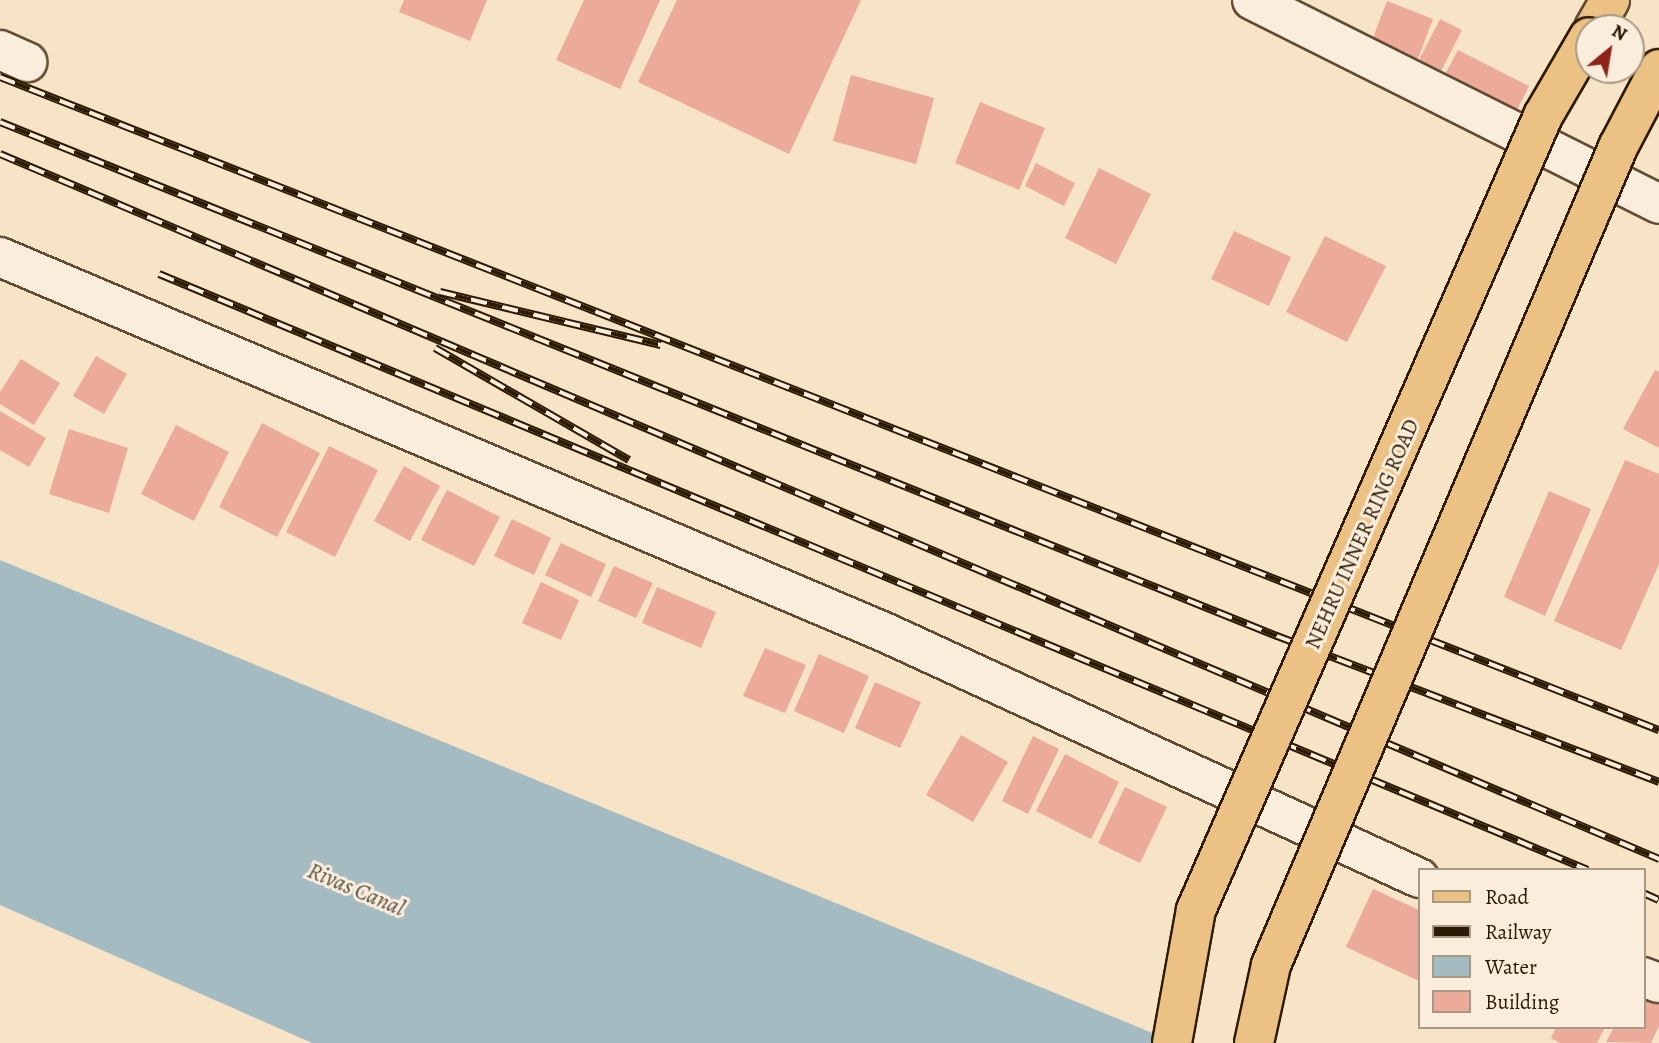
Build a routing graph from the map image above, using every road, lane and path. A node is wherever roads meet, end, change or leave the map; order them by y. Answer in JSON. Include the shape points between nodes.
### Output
{"nodes":[{"id":1,"x":1252,"y":0,"type":"edge"},
{"id":2,"x":1575,"y":61,"type":"edge"},
{"id":3,"x":1659,"y":69,"type":"edge"},
{"id":4,"x":1659,"y":204,"type":"edge"},
{"id":5,"x":0,"y":257,"type":"edge"},
{"id":6,"x":1418,"y":878,"type":"edge"},
{"id":7,"x":1172,"y":1043,"type":"edge"},
{"id":8,"x":1254,"y":1043,"type":"edge"}],
"edges":[{"from":1,"to":4,"type":"street"},
{"from":2,"to":7,"type":"main road","name":"NEHRU INNER RING ROAD","bridge":true,"via":[[1543,116],[1196,910]]},
{"from":3,"to":8,"type":"main road","bridge":true,"via":[[1618,147],[1271,965]]},
{"from":5,"to":6,"type":"street","via":[[884,632]]}]}
